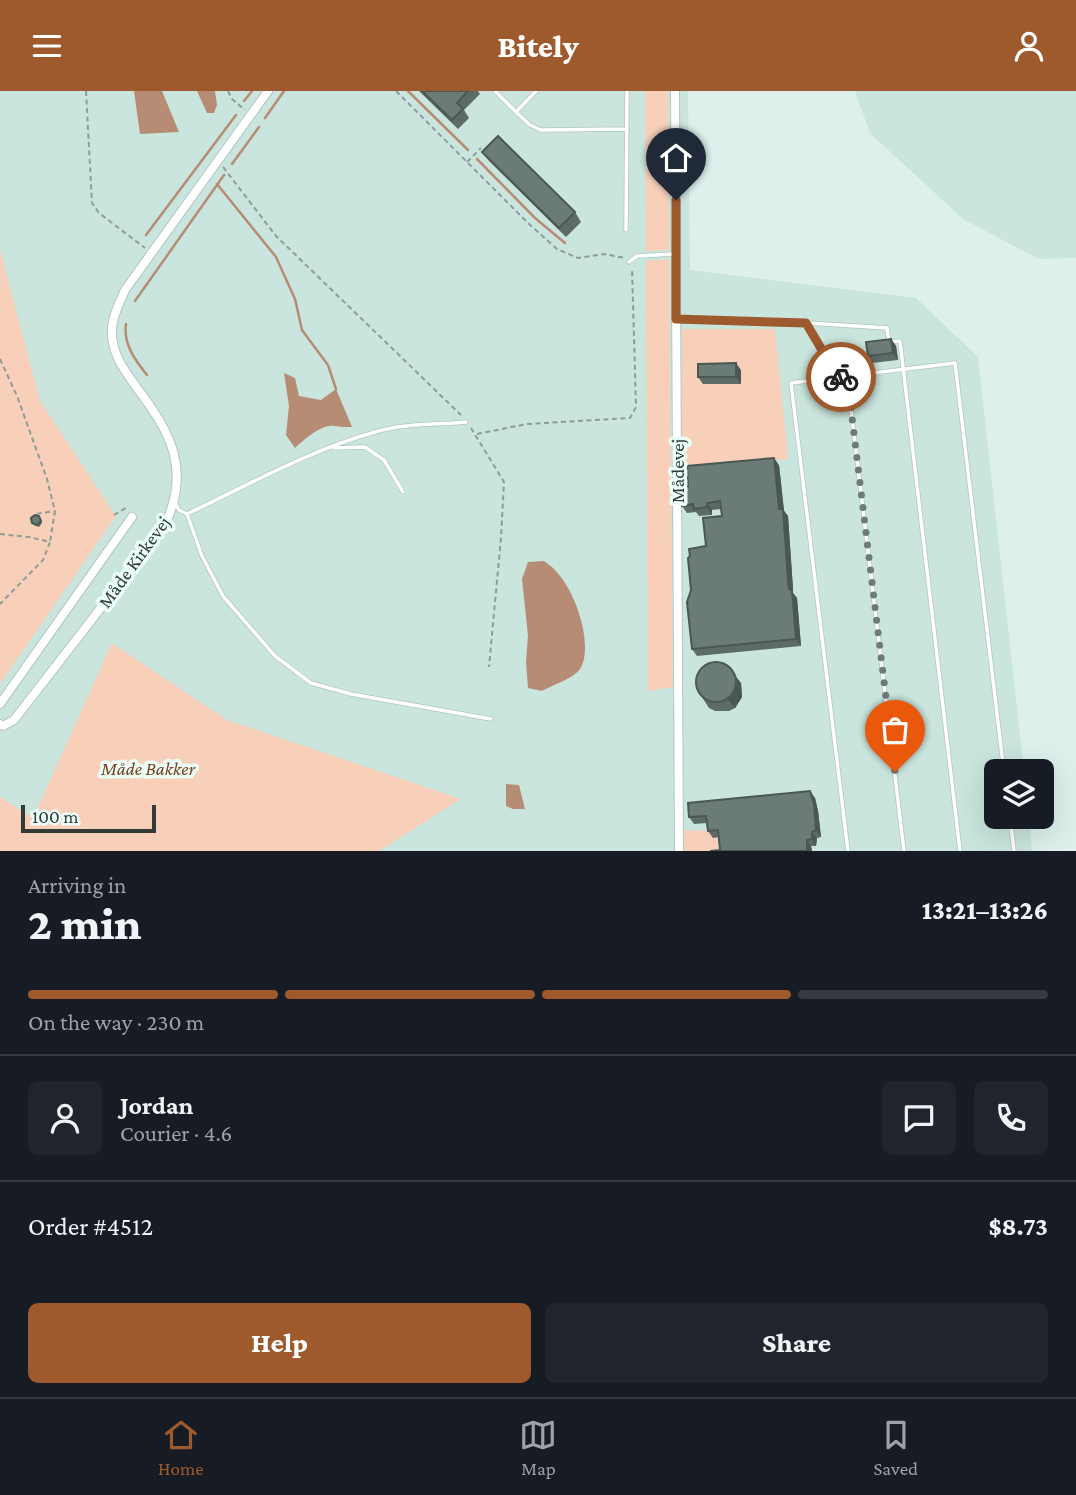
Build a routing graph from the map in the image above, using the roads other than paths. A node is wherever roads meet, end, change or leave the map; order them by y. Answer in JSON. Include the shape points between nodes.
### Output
{"nodes":[{"id":1,"x":268,"y":91,"type":"edge"},
{"id":2,"x":495,"y":91,"type":"edge"},
{"id":3,"x":536,"y":91,"type":"edge"},
{"id":4,"x":626,"y":91,"type":"edge"},
{"id":5,"x":675,"y":91,"type":"edge"},
{"id":6,"x":516,"y":112,"type":"junction"},
{"id":7,"x":626,"y":129,"type":"junction"},
{"id":8,"x":626,"y":230,"type":"dead end"},
{"id":9,"x":676,"y":254,"type":"junction"},
{"id":10,"x":629,"y":262,"type":"road end"},
{"id":11,"x":676,"y":319,"type":"junction"},
{"id":12,"x":806,"y":323,"type":"junction"},
{"id":13,"x":903,"y":369,"type":"junction"},
{"id":14,"x":847,"y":376,"type":"junction"},
{"id":15,"x":838,"y":377,"type":"junction"},
{"id":16,"x":466,"y":422,"type":"road end"},
{"id":17,"x":328,"y":448,"type":"junction"},
{"id":18,"x":403,"y":492,"type":"dead end"},
{"id":19,"x":175,"y":503,"type":"junction"},
{"id":20,"x":187,"y":514,"type":"junction"},
{"id":21,"x":132,"y":517,"type":"road end"},
{"id":22,"x":0,"y":704,"type":"edge"},
{"id":23,"x":491,"y":719,"type":"dead end"},
{"id":24,"x":0,"y":724,"type":"edge"},
{"id":25,"x":1002,"y":759,"type":"edge"},
{"id":26,"x":1011,"y":829,"type":"edge"},
{"id":27,"x":679,"y":851,"type":"edge"},
{"id":28,"x":848,"y":851,"type":"edge"},
{"id":29,"x":904,"y":851,"type":"edge"},
{"id":30,"x":960,"y":851,"type":"edge"},
{"id":31,"x":1014,"y":851,"type":"edge"}],
"edges":[{"from":1,"to":19,"type":"street","name":"Måde Kirkevej","via":[[125,290],[112,329],[124,372],[151,407],[172,446],[177,468]]},
{"from":2,"to":6,"type":"lane"},
{"from":3,"to":6,"type":"lane"},
{"from":4,"to":7,"type":"lane"},
{"from":5,"to":9,"type":"street","name":"Mådevej"},
{"from":6,"to":7,"type":"lane","via":[[541,130]]},
{"from":7,"to":8,"type":"lane"},
{"from":9,"to":10,"type":"lane","via":[[637,256]]},
{"from":9,"to":11,"type":"street","name":"Mådevej"},
{"from":11,"to":12,"type":"lane"},
{"from":11,"to":27,"type":"street","name":"Mådevej"},
{"from":12,"to":13,"type":"lane","via":[[887,328],[889,342],[900,341]]},
{"from":12,"to":15,"type":"lane"},
{"from":13,"to":14,"type":"lane"},
{"from":13,"to":25,"type":"lane","via":[[955,363]]},
{"from":13,"to":30,"type":"lane"},
{"from":14,"to":15,"type":"lane"},
{"from":14,"to":29,"type":"lane"},
{"from":15,"to":28,"type":"lane","via":[[791,383]]},
{"from":16,"to":17,"type":"lane","via":[[376,431]]},
{"from":17,"to":18,"type":"lane","via":[[365,447],[384,460]]},
{"from":17,"to":20,"type":"lane"},
{"from":19,"to":20,"type":"lane"},
{"from":19,"to":24,"type":"street","name":"Måde Kirkevej","via":[[165,525],[14,720]]},
{"from":20,"to":23,"type":"lane","via":[[223,596],[275,656],[311,683]]},
{"from":21,"to":22,"type":"street","name":"Måde Kirkevej"},
{"from":26,"to":31,"type":"lane"}]}
